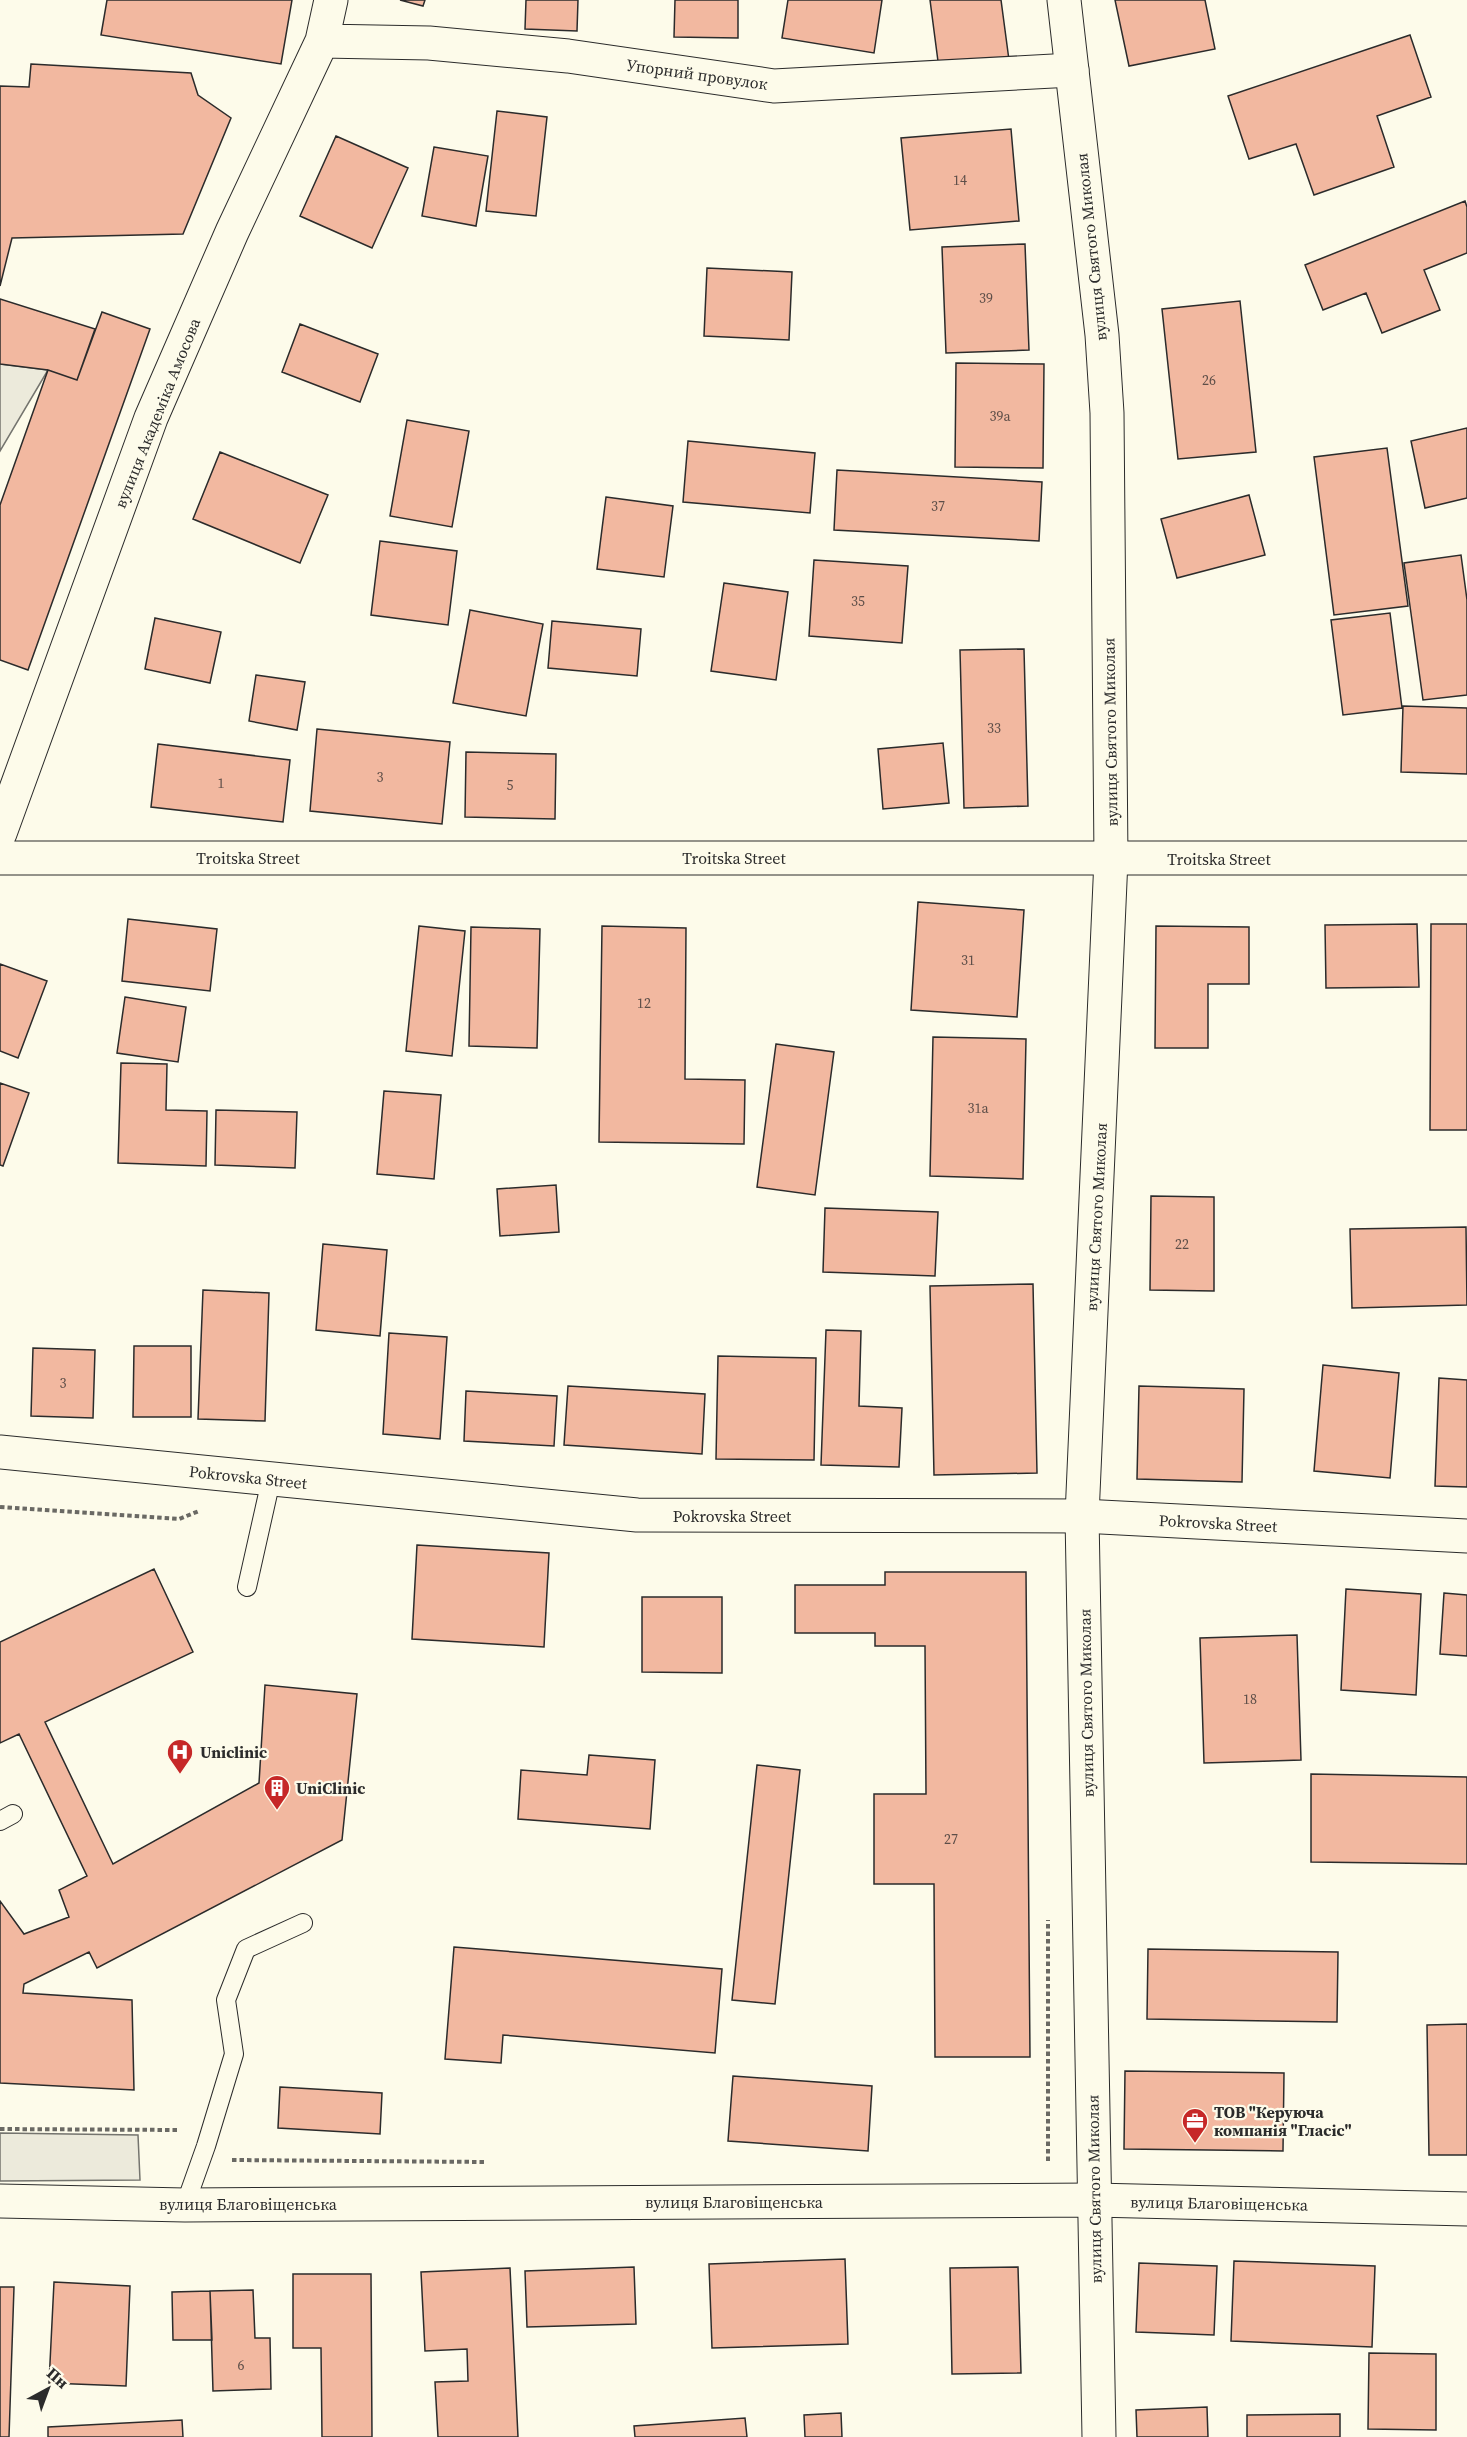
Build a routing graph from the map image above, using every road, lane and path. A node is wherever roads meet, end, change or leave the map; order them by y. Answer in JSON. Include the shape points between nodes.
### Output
{"nodes":[{"id":1,"x":331,"y":0,"type":"edge"},
{"id":2,"x":1064,"y":0,"type":"edge"},
{"id":3,"x":322,"y":41,"type":"junction"},
{"id":4,"x":1072,"y":70,"type":"junction"},
{"id":5,"x":0,"y":833,"type":"edge"},
{"id":6,"x":0,"y":858,"type":"edge"},
{"id":7,"x":1467,"y":858,"type":"edge"},
{"id":8,"x":1112,"y":859,"type":"junction"},
{"id":9,"x":0,"y":1452,"type":"edge"},
{"id":10,"x":271,"y":1480,"type":"junction"},
{"id":11,"x":0,"y":1507,"type":"edge"},
{"id":12,"x":200,"y":1511,"type":"dead end"},
{"id":13,"x":1082,"y":1516,"type":"junction"},
{"id":14,"x":1467,"y":1536,"type":"edge"},
{"id":15,"x":247,"y":1587,"type":"dead end"},
{"id":16,"x":303,"y":1923,"type":"dead end"},
{"id":17,"x":0,"y":2129,"type":"edge"},
{"id":18,"x":206,"y":2146,"type":"junction"},
{"id":19,"x":491,"y":2162,"type":"dead end"},
{"id":20,"x":1094,"y":2200,"type":"junction"},
{"id":21,"x":0,"y":2201,"type":"edge"},
{"id":22,"x":185,"y":2205,"type":"junction"},
{"id":23,"x":1467,"y":2209,"type":"edge"},
{"id":24,"x":1099,"y":2437,"type":"edge"}],
"edges":[{"from":1,"to":3,"type":"street","name":"вулиця Академіка Амосова"},
{"from":2,"to":4,"type":"street","name":"вулиця Святого Миколая"},
{"from":3,"to":4,"type":"street","name":"Упорний провулок","via":[[429,43],[568,56],[774,86]]},
{"from":3,"to":5,"type":"street","name":"вулиця Академіка Амосова","via":[[232,232],[151,418]]},
{"from":4,"to":8,"type":"street","name":"вулиця Святого Миколая","via":[[1107,413]]},
{"from":6,"to":8,"type":"street","name":"Troitska Street"},
{"from":7,"to":8,"type":"street","name":"Troitska Street"},
{"from":8,"to":13,"type":"street","name":"вулиця Святого Миколая"},
{"from":9,"to":10,"type":"street","name":"Pokrovska Street"},
{"from":10,"to":13,"type":"street","name":"Pokrovska Street","via":[[637,1515]]},
{"from":10,"to":15,"type":"lane"},
{"from":11,"to":12,"type":"path","via":[[179,1520]]},
{"from":13,"to":14,"type":"street","name":"Pokrovska Street"},
{"from":13,"to":20,"type":"street","name":"вулиця Святого Миколая"},
{"from":16,"to":18,"type":"lane","via":[[246,1949],[226,2000],[234,2054]]},
{"from":17,"to":18,"type":"path","via":[[181,2130]]},
{"from":18,"to":19,"type":"path","via":[[230,2160]]},
{"from":18,"to":22,"type":"lane"},
{"from":20,"to":22,"type":"street","name":"вулиця Благовіщенська"},
{"from":20,"to":23,"type":"street","name":"вулиця Благовіщенська"},
{"from":20,"to":24,"type":"street","name":"вулиця Святого Миколая"},
{"from":21,"to":22,"type":"street","name":"вулиця Благовіщенська"}]}
